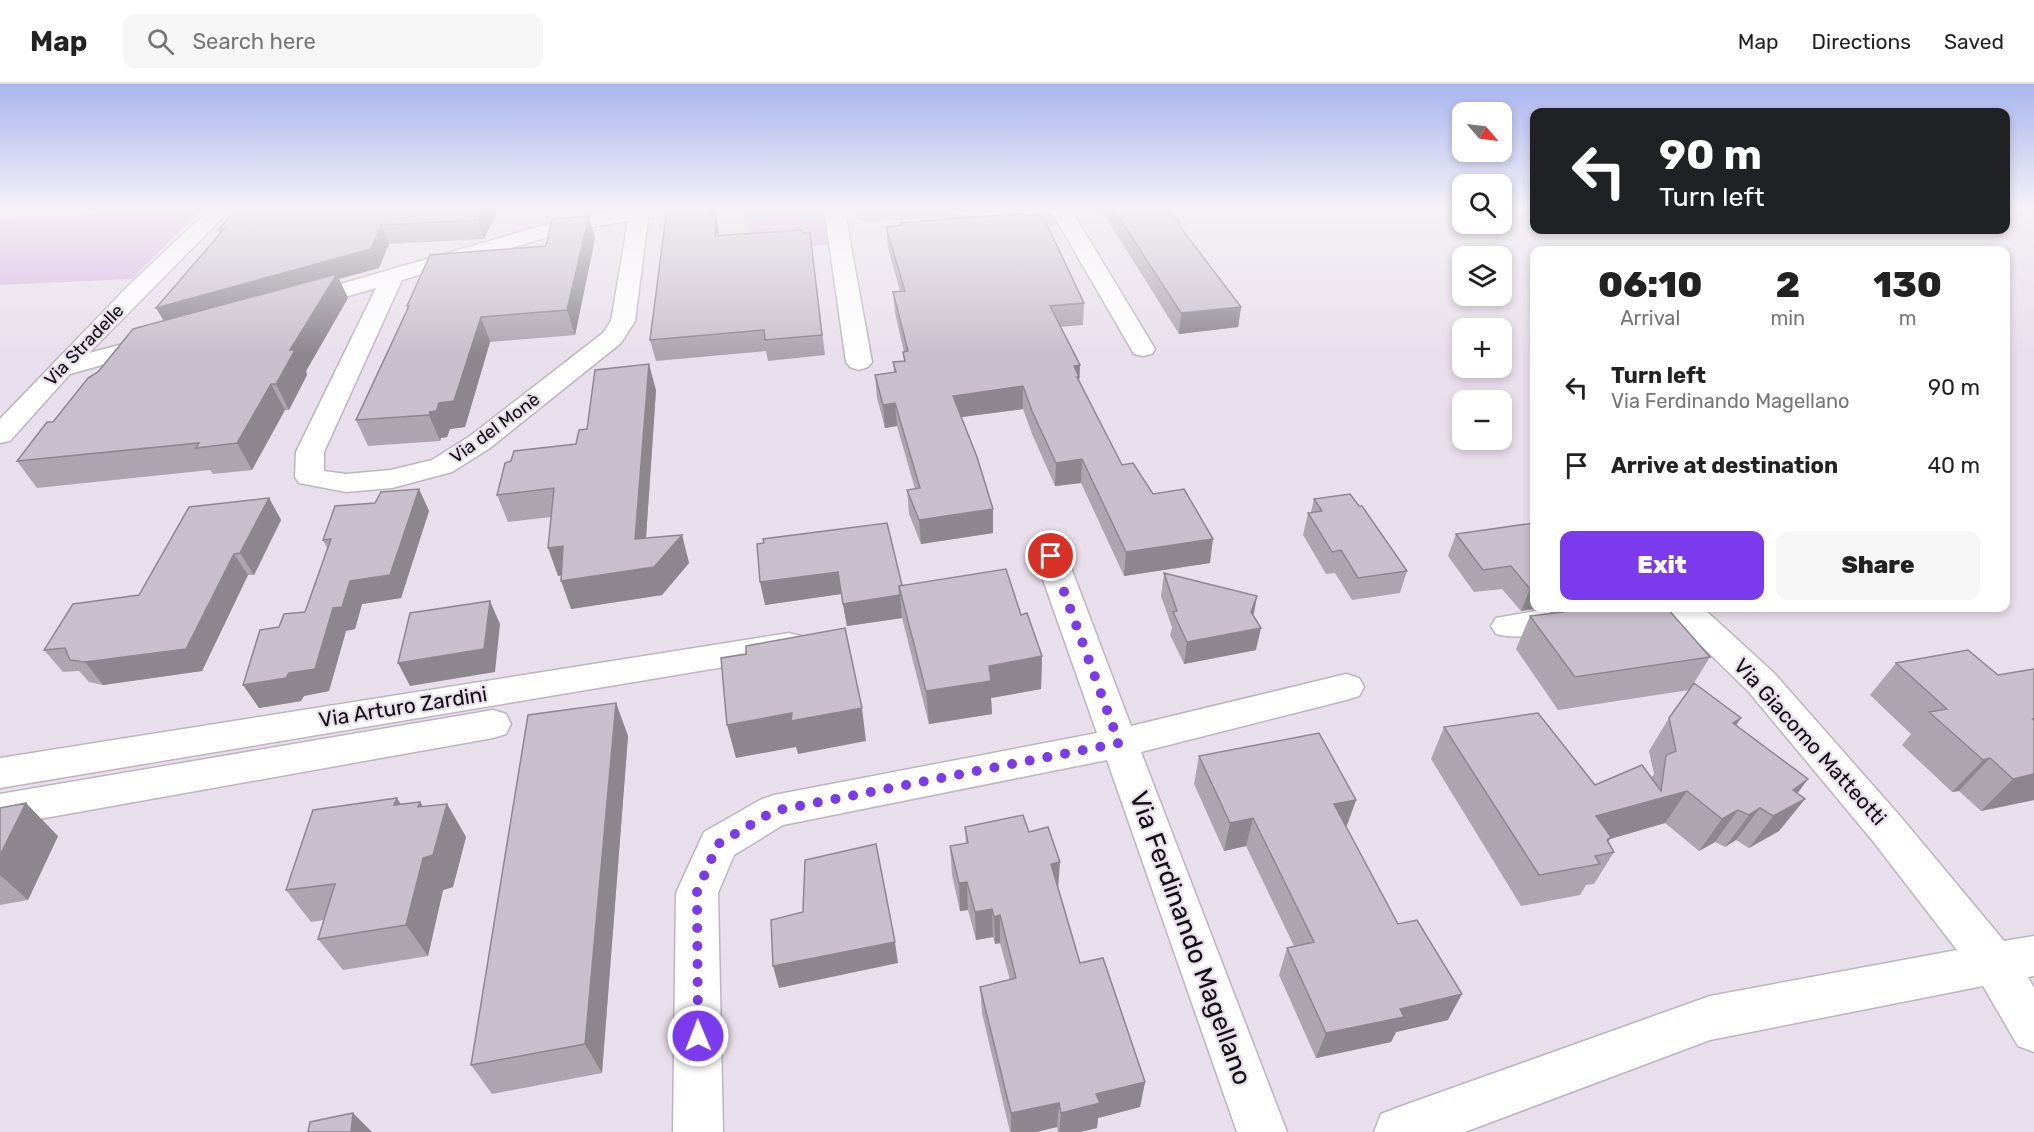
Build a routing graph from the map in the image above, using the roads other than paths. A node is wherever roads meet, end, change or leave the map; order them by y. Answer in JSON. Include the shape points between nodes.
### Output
{"nodes":[{"id":1,"x":169,"y":257,"type":"edge"},
{"id":2,"x":458,"y":257,"type":"edge"},
{"id":3,"x":632,"y":257,"type":"edge"},
{"id":4,"x":842,"y":257,"type":"edge"},
{"id":5,"x":1089,"y":257,"type":"edge"},
{"id":6,"x":393,"y":276,"type":"junction"},
{"id":7,"x":284,"y":307,"type":"edge"},
{"id":8,"x":184,"y":335,"type":"edge"},
{"id":9,"x":1143,"y":349,"type":"dead end"},
{"id":10,"x":860,"y":362,"type":"dead end"},
{"id":11,"x":61,"y":369,"type":"junction"},
{"id":12,"x":0,"y":435,"type":"edge"},
{"id":13,"x":1051,"y":556,"type":"dead end"},
{"id":14,"x":1600,"y":612,"type":"edge"},
{"id":15,"x":1687,"y":612,"type":"edge"},
{"id":16,"x":1508,"y":627,"type":"dead end"},
{"id":17,"x":806,"y":642,"type":"edge"},
{"id":18,"x":1346,"y":687,"type":"dead end"},
{"id":19,"x":493,"y":724,"type":"dead end"},
{"id":20,"x":1119,"y":743,"type":"junction"},
{"id":21,"x":0,"y":773,"type":"edge"},
{"id":22,"x":0,"y":810,"type":"edge"},
{"id":23,"x":2014,"y":960,"type":"edge"},
{"id":24,"x":2034,"y":1030,"type":"edge"},
{"id":25,"x":698,"y":1132,"type":"edge"},
{"id":26,"x":1262,"y":1132,"type":"edge"},
{"id":27,"x":1399,"y":1132,"type":"edge"}],
"edges":[{"from":1,"to":11,"type":"street","name":"Via Stradelle"},
{"from":2,"to":6,"type":"street"},
{"from":3,"to":6,"type":"street","name":"Via del Monè","via":[[623,321],[612,338],[480,442],[442,466],[392,479],[346,483],[309,477],[310,453]]},
{"from":4,"to":10,"type":"street"},
{"from":5,"to":9,"type":"street"},
{"from":6,"to":7,"type":"street"},
{"from":8,"to":11,"type":"street"},
{"from":11,"to":12,"type":"street","name":"Via Stradelle"},
{"from":13,"to":20,"type":"street","name":"Via Ferdinando Magellano"},
{"from":14,"to":16,"type":"street","name":"Via Giacomo Matteotti"},
{"from":15,"to":23,"type":"street","name":"Via Giacomo Matteotti","via":[[1761,682],[1886,828]]},
{"from":17,"to":21,"type":"street","name":"Via Arturo Zardini"},
{"from":18,"to":20,"type":"street"},
{"from":19,"to":22,"type":"street","name":"Via Arturo Zardini"},
{"from":20,"to":25,"type":"street","via":[[774,811],[718,844],[697,892]]},
{"from":20,"to":26,"type":"street","name":"Via Ferdinando Magellano"},
{"from":23,"to":24,"type":"street","name":"Via Giacomo Matteotti"},
{"from":23,"to":27,"type":"street","via":[[1710,1018]]}]}
